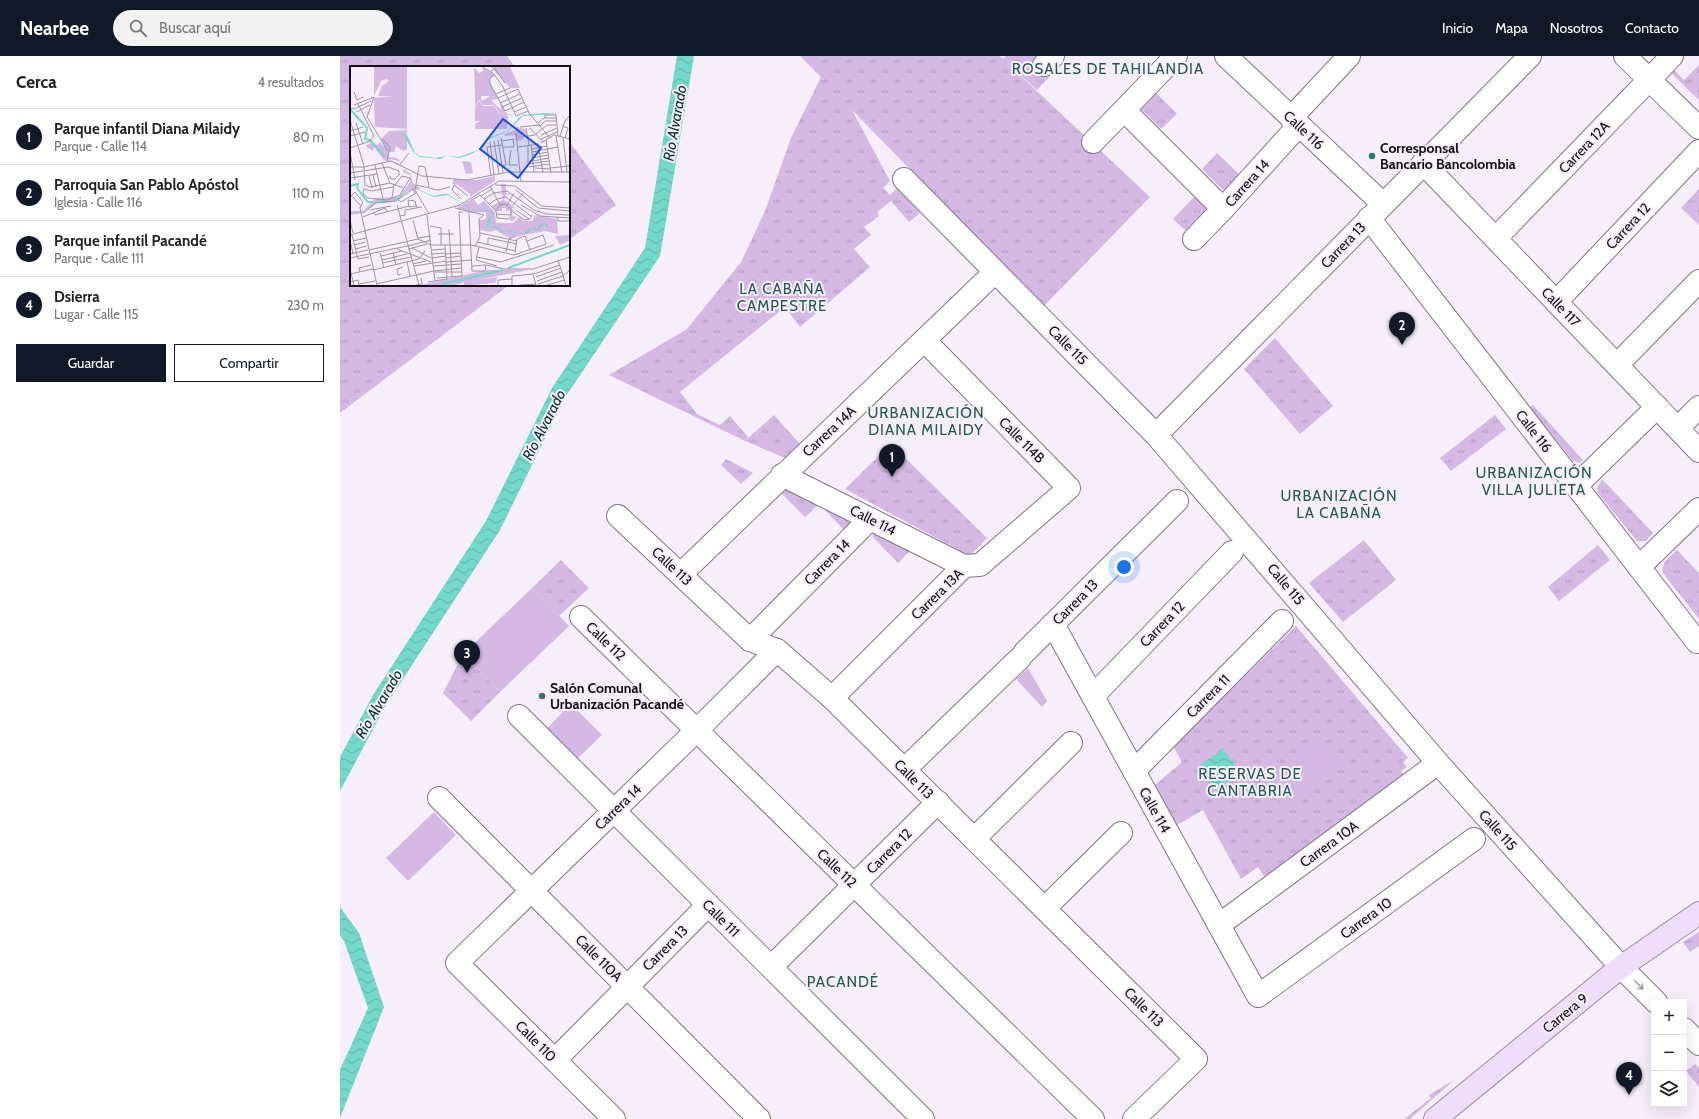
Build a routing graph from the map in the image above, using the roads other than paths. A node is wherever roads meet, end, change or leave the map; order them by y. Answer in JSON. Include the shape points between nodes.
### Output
{"nodes":[{"id":1,"x":1176,"y":56,"type":"edge"},
{"id":2,"x":1226,"y":56,"type":"edge"},
{"id":3,"x":1349,"y":56,"type":"edge"},
{"id":4,"x":1530,"y":56,"type":"edge"},
{"id":5,"x":1625,"y":56,"type":"edge"},
{"id":6,"x":1672,"y":56,"type":"edge"},
{"id":7,"x":1649,"y":79,"type":"junction"},
{"id":8,"x":1124,"y":110,"type":"junction"},
{"id":9,"x":1295,"y":122,"type":"junction"},
{"id":10,"x":1699,"y":128,"type":"edge"},
{"id":11,"x":1093,"y":142,"type":"dead end"},
{"id":12,"x":1699,"y":151,"type":"edge"},
{"id":13,"x":1423,"y":163,"type":"junction"},
{"id":14,"x":904,"y":179,"type":"dead end"},
{"id":15,"x":1223,"y":210,"type":"junction"},
{"id":16,"x":1376,"y":211,"type":"junction"},
{"id":17,"x":1496,"y":238,"type":"junction"},
{"id":18,"x":1194,"y":239,"type":"dead end"},
{"id":19,"x":995,"y":272,"type":"junction"},
{"id":20,"x":1699,"y":281,"type":"edge"},
{"id":21,"x":1556,"y":302,"type":"junction"},
{"id":22,"x":924,"y":340,"type":"junction"},
{"id":23,"x":1618,"y":366,"type":"junction"},
{"id":24,"x":1657,"y":407,"type":"junction"},
{"id":25,"x":1699,"y":407,"type":"edge"},
{"id":26,"x":1678,"y":428,"type":"junction"},
{"id":27,"x":1156,"y":435,"type":"junction"},
{"id":28,"x":1699,"y":450,"type":"edge"},
{"id":29,"x":782,"y":475,"type":"junction"},
{"id":30,"x":1576,"y":486,"type":"junction"},
{"id":31,"x":1069,"y":488,"type":"joint"},
{"id":32,"x":1177,"y":501,"type":"dead end"},
{"id":33,"x":1699,"y":509,"type":"edge"},
{"id":34,"x":618,"y":516,"type":"dead end"},
{"id":35,"x":870,"y":519,"type":"junction"},
{"id":36,"x":1232,"y":552,"type":"dead end"},
{"id":37,"x":964,"y":566,"type":"junction"},
{"id":38,"x":1639,"y":567,"type":"junction"},
{"id":39,"x":681,"y":574,"type":"junction"},
{"id":40,"x":581,"y":617,"type":"dead end"},
{"id":41,"x":1282,"y":621,"type":"dead end"},
{"id":42,"x":1053,"y":624,"type":"junction"},
{"id":43,"x":750,"y":640,"type":"junction"},
{"id":44,"x":1699,"y":642,"type":"edge"},
{"id":45,"x":776,"y":650,"type":"junction"},
{"id":46,"x":1093,"y":696,"type":"junction"},
{"id":47,"x":832,"y":698,"type":"junction"},
{"id":48,"x":519,"y":716,"type":"dead end"},
{"id":49,"x":697,"y":730,"type":"junction"},
{"id":50,"x":1070,"y":743,"type":"dead end"},
{"id":51,"x":1438,"y":763,"type":"junction"},
{"id":52,"x":905,"y":769,"type":"junction"},
{"id":53,"x":1134,"y":772,"type":"junction"},
{"id":54,"x":439,"y":798,"type":"dead end"},
{"id":55,"x":938,"y":802,"type":"junction"},
{"id":56,"x":614,"y":811,"type":"junction"},
{"id":57,"x":1121,"y":833,"type":"dead end"},
{"id":58,"x":974,"y":839,"type":"junction"},
{"id":59,"x":1474,"y":839,"type":"dead end"},
{"id":60,"x":854,"y":885,"type":"junction"},
{"id":61,"x":532,"y":891,"type":"junction"},
{"id":62,"x":708,"y":905,"type":"junction"},
{"id":63,"x":1045,"y":908,"type":"junction"},
{"id":64,"x":1699,"y":913,"type":"edge"},
{"id":65,"x":1219,"y":925,"type":"junction"},
{"id":66,"x":457,"y":963,"type":"joint"},
{"id":67,"x":770,"y":967,"type":"junction"},
{"id":68,"x":1621,"y":967,"type":"junction"},
{"id":69,"x":627,"y":987,"type":"junction"},
{"id":70,"x":1258,"y":996,"type":"joint"},
{"id":71,"x":1653,"y":999,"type":"edge"},
{"id":72,"x":1687,"y":1032,"type":"edge"},
{"id":73,"x":1699,"y":1044,"type":"edge"},
{"id":74,"x":555,"y":1060,"type":"junction"},
{"id":75,"x":614,"y":1119,"type":"edge"},
{"id":76,"x":759,"y":1119,"type":"edge"},
{"id":77,"x":923,"y":1119,"type":"edge"},
{"id":78,"x":1093,"y":1119,"type":"edge"},
{"id":79,"x":1134,"y":1119,"type":"edge"},
{"id":80,"x":1435,"y":1119,"type":"edge"}],
"edges":[{"from":1,"to":8,"type":"street"},
{"from":2,"to":9,"type":"street","name":"Calle 116"},
{"from":3,"to":9,"type":"street","name":"Carrera 14"},
{"from":4,"to":13,"type":"street","name":"Carrera 13"},
{"from":5,"to":7,"type":"street"},
{"from":6,"to":7,"type":"street","name":"Carrera 12A"},
{"from":7,"to":10,"type":"street"},
{"from":7,"to":17,"type":"street","name":"Carrera 12A"},
{"from":8,"to":11,"type":"street"},
{"from":8,"to":15,"type":"street"},
{"from":9,"to":15,"type":"street","name":"Carrera 14"},
{"from":9,"to":16,"type":"street","name":"Calle 116"},
{"from":12,"to":21,"type":"street","name":"Carrera 12"},
{"from":13,"to":16,"type":"street","name":"Carrera 13"},
{"from":13,"to":17,"type":"street","name":"Calle 117"},
{"from":14,"to":19,"type":"street","name":"Calle 115"},
{"from":15,"to":18,"type":"street","name":"Carrera 14"},
{"from":16,"to":27,"type":"street","name":"Carrera 13"},
{"from":16,"to":30,"type":"street","name":"Calle 116"},
{"from":17,"to":21,"type":"street","name":"Calle 117"},
{"from":19,"to":22,"type":"street","name":"Carrera 14A"},
{"from":19,"to":27,"type":"street","name":"Calle 115"},
{"from":20,"to":23,"type":"street"},
{"from":21,"to":23,"type":"street","name":"Calle 117"},
{"from":22,"to":29,"type":"street","name":"Carrera 14A"},
{"from":22,"to":31,"type":"street","name":"Calle 114B"},
{"from":23,"to":24,"type":"street","name":"Calle 117"},
{"from":24,"to":26,"type":"street","name":"Calle 117"},
{"from":24,"to":30,"type":"street"},
{"from":25,"to":26,"type":"street"},
{"from":26,"to":28,"type":"street","name":"Calle 117"},
{"from":27,"to":51,"type":"street","name":"Calle 115"},
{"from":29,"to":35,"type":"street","name":"Calle 114"},
{"from":29,"to":39,"type":"street","name":"Carrera 14A"},
{"from":30,"to":38,"type":"street","name":"Calle 116"},
{"from":31,"to":37,"type":"street","name":"Carrera 13A","via":[[980,565]]},
{"from":32,"to":42,"type":"street","name":"Carrera 13"},
{"from":33,"to":38,"type":"street"},
{"from":34,"to":39,"type":"street","name":"Calle 113"},
{"from":35,"to":37,"type":"street","name":"Calle 114"},
{"from":35,"to":43,"type":"street","name":"Carrera 14"},
{"from":36,"to":46,"type":"street","name":"Carrera 12"},
{"from":37,"to":47,"type":"street","name":"Carrera 13A"},
{"from":38,"to":44,"type":"street","name":"Calle 116"},
{"from":39,"to":43,"type":"street","name":"Calle 113"},
{"from":40,"to":49,"type":"street","name":"Calle 112"},
{"from":41,"to":53,"type":"street","name":"Carrera 11"},
{"from":42,"to":46,"type":"street","name":"Calle 114"},
{"from":42,"to":52,"type":"street","name":"Carrera 13"},
{"from":43,"to":45,"type":"street","name":"Calle 113"},
{"from":45,"to":47,"type":"street","name":"Calle 113"},
{"from":45,"to":49,"type":"street","name":"Carrera 14"},
{"from":46,"to":53,"type":"street","name":"Calle 114"},
{"from":47,"to":52,"type":"street","name":"Calle 113"},
{"from":48,"to":56,"type":"street","name":"Calle 111"},
{"from":49,"to":56,"type":"street","name":"Carrera 14"},
{"from":49,"to":60,"type":"street","name":"Calle 112"},
{"from":50,"to":58,"type":"street"},
{"from":51,"to":65,"type":"street","name":"Carrera 10A"},
{"from":51,"to":68,"type":"street","name":"Calle 115"},
{"from":52,"to":55,"type":"street","name":"Calle 113"},
{"from":53,"to":65,"type":"street","name":"Calle 114"},
{"from":54,"to":61,"type":"street","name":"Calle 110A"},
{"from":55,"to":58,"type":"street","name":"Calle 113"},
{"from":55,"to":60,"type":"street","name":"Carrera 12"},
{"from":56,"to":61,"type":"street","name":"Carrera 14"},
{"from":56,"to":62,"type":"street","name":"Calle 111"},
{"from":57,"to":63,"type":"street"},
{"from":58,"to":63,"type":"street","name":"Calle 113"},
{"from":59,"to":70,"type":"street","name":"Carrera 10"},
{"from":60,"to":67,"type":"street","name":"Carrera 12"},
{"from":60,"to":78,"type":"street","name":"Calle 112"},
{"from":61,"to":66,"type":"street","name":"Carrera 14"},
{"from":61,"to":69,"type":"street","name":"Calle 110A"},
{"from":62,"to":67,"type":"street","name":"Calle 111"},
{"from":62,"to":69,"type":"street","name":"Carrera 13"},
{"from":63,"to":79,"type":"street","name":"Calle 113","via":[[1196,1059]]},
{"from":64,"to":68,"type":"main road","name":"Carrera 9"},
{"from":65,"to":70,"type":"street","name":"Calle 114"},
{"from":66,"to":74,"type":"street","name":"Calle 110"},
{"from":67,"to":77,"type":"street","name":"Calle 111"},
{"from":68,"to":71,"type":"street","name":"Calle 115","one_way":true},
{"from":68,"to":80,"type":"main road","name":"Carrera 9"},
{"from":69,"to":74,"type":"street","name":"Carrera 13"},
{"from":69,"to":76,"type":"street","name":"Calle 110A"},
{"from":72,"to":73,"type":"street"},
{"from":74,"to":75,"type":"street","name":"Calle 110"}]}
